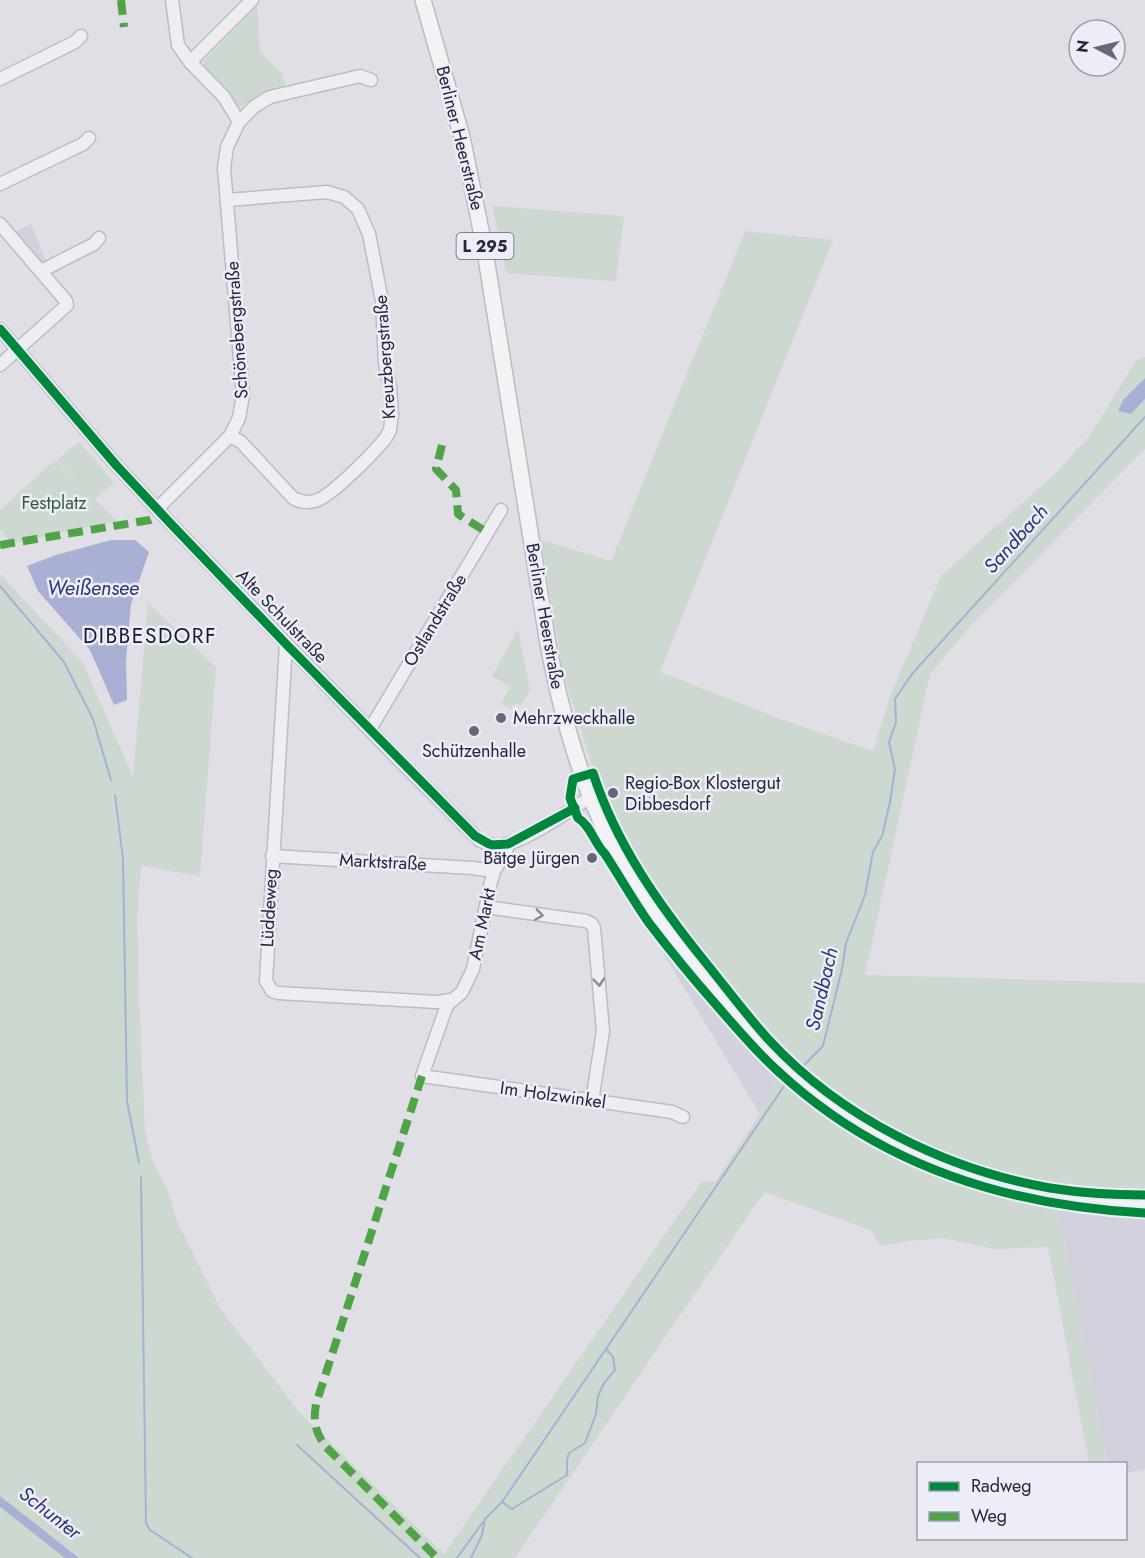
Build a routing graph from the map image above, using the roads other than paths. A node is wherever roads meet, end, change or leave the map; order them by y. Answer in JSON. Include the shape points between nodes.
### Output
{"nodes":[{"id":1,"x":172,"y":0,"type":"edge"},
{"id":2,"x":252,"y":0,"type":"edge"},
{"id":3,"x":423,"y":0,"type":"edge"},
{"id":4,"x":81,"y":36,"type":"dead end"},
{"id":5,"x":190,"y":62,"type":"junction"},
{"id":6,"x":0,"y":79,"type":"edge"},
{"id":7,"x":371,"y":80,"type":"dead end"},
{"id":8,"x":238,"y":122,"type":"junction"},
{"id":9,"x":89,"y":138,"type":"dead end"},
{"id":10,"x":0,"y":184,"type":"edge"},
{"id":11,"x":227,"y":200,"type":"junction"},
{"id":12,"x":0,"y":224,"type":"edge"},
{"id":13,"x":99,"y":238,"type":"dead end"},
{"id":14,"x":41,"y":271,"type":"junction"},
{"id":15,"x":0,"y":329,"type":"edge"},
{"id":16,"x":18,"y":349,"type":"junction"},
{"id":17,"x":0,"y":365,"type":"edge"},
{"id":18,"x":230,"y":436,"type":"junction"},
{"id":19,"x":157,"y":509,"type":"junction"},
{"id":20,"x":501,"y":510,"type":"dead end"},
{"id":21,"x":286,"y":644,"type":"junction"},
{"id":22,"x":370,"y":729,"type":"junction"},
{"id":23,"x":590,"y":797,"type":"junction"},
{"id":24,"x":508,"y":844,"type":"junction"},
{"id":25,"x":272,"y":856,"type":"junction"},
{"id":26,"x":494,"y":871,"type":"junction"},
{"id":27,"x":486,"y":907,"type":"junction"},
{"id":28,"x":451,"y":1000,"type":"junction"},
{"id":29,"x":422,"y":1076,"type":"joint"},
{"id":30,"x":592,"y":1101,"type":"junction"},
{"id":31,"x":682,"y":1117,"type":"dead end"},
{"id":32,"x":1145,"y":1204,"type":"edge"}],
"edges":[{"from":1,"to":5,"type":"street","via":[[178,45]]},
{"from":2,"to":5,"type":"street"},
{"from":3,"to":23,"type":"main road","name":"Berliner Heerstraße","number":"L 295","via":[[474,191],[548,644],[560,704]]},
{"from":4,"to":6,"type":"street"},
{"from":5,"to":8,"type":"street","via":[[224,97]]},
{"from":7,"to":8,"type":"street","name":"Schönebergstraße","via":[[360,76],[270,97]]},
{"from":8,"to":11,"type":"street","name":"Schönebergstraße","via":[[224,158]]},
{"from":9,"to":10,"type":"street"},
{"from":11,"to":18,"type":"street","name":"Schönebergstraße","via":[[243,395],[239,418]]},
{"from":11,"to":18,"type":"street","name":"Kreuzbergstraße","via":[[327,192],[344,197],[358,208],[369,234],[382,301],[385,364],[393,414],[386,439],[313,502],[292,498],[241,442]]},
{"from":12,"to":14,"type":"street"},
{"from":13,"to":14,"type":"street"},
{"from":14,"to":16,"type":"street","via":[[67,305]]},
{"from":15,"to":16,"type":"street","name":"Alte Schulstraße"},
{"from":16,"to":17,"type":"street"},
{"from":16,"to":19,"type":"street","name":"Alte Schulstraße"},
{"from":18,"to":19,"type":"street","name":"Schönebergstraße"},
{"from":19,"to":21,"type":"street","name":"Alte Schulstraße"},
{"from":20,"to":22,"type":"street","name":"Ostlandstraße"},
{"from":21,"to":22,"type":"street","name":"Alte Schulstraße"},
{"from":21,"to":25,"type":"street","name":"Lüddeweg"},
{"from":22,"to":24,"type":"street","name":"Alte Schulstraße","via":[[475,836],[491,845]]},
{"from":23,"to":24,"type":"street"},
{"from":23,"to":32,"type":"main road","name":"Berliner Heerstraße","number":"L 295","via":[[627,872],[708,985],[785,1066],[832,1106],[917,1154],[996,1184],[1048,1196]]},
{"from":24,"to":26,"type":"street","name":"Am Markt"},
{"from":25,"to":26,"type":"street","name":"Marktstraße"},
{"from":25,"to":28,"type":"street","name":"Lüddeweg","via":[[265,973],[272,991]]},
{"from":26,"to":27,"type":"street","name":"Am Markt"},
{"from":27,"to":28,"type":"street","name":"Am Markt","via":[[473,969],[462,992]]},
{"from":27,"to":30,"type":"street","one_way":true,"via":[[592,924],[603,1031]]},
{"from":28,"to":29,"type":"street","name":"Am Markt"},
{"from":29,"to":30,"type":"street","name":"Im Holzwinkel"},
{"from":30,"to":31,"type":"street","name":"Im Holzwinkel","via":[[672,1112]]}]}
